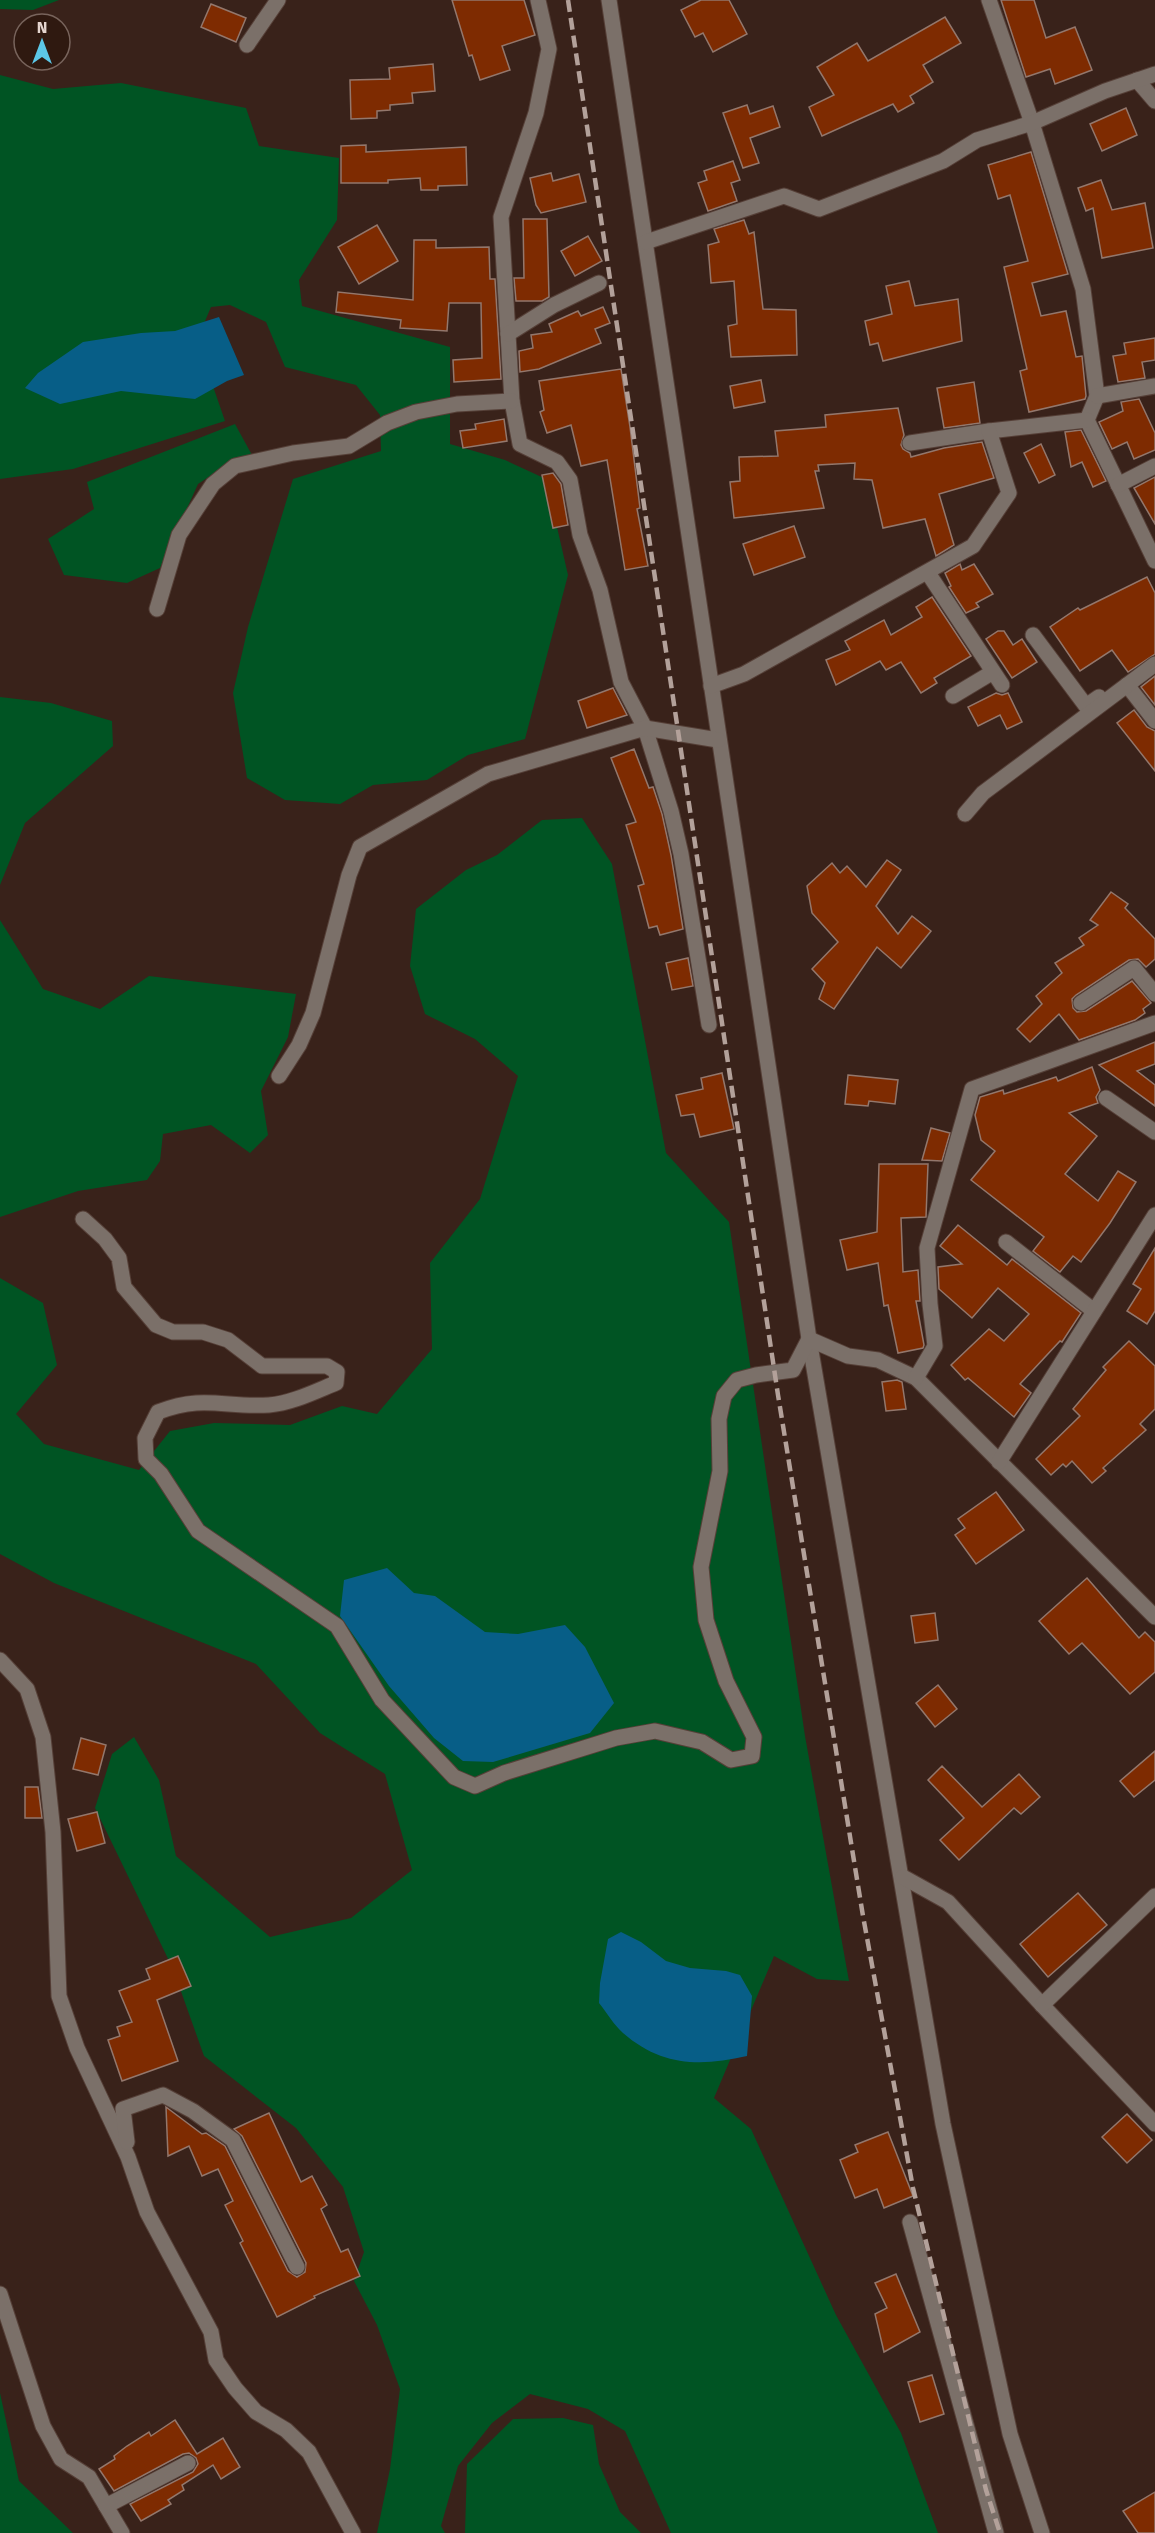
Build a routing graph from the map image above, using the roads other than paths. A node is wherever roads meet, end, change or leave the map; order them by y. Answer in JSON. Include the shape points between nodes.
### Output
{"nodes":[{"id":1,"x":278,"y":0,"type":"edge"},
{"id":2,"x":538,"y":0,"type":"edge"},
{"id":3,"x":609,"y":0,"type":"edge"},
{"id":4,"x":989,"y":0,"type":"edge"},
{"id":5,"x":247,"y":45,"type":"dead end"},
{"id":6,"x":1155,"y":74,"type":"edge"},
{"id":7,"x":1137,"y":80,"type":"junction"},
{"id":8,"x":1155,"y":101,"type":"edge"},
{"id":9,"x":1032,"y":123,"type":"junction"},
{"id":10,"x":646,"y":242,"type":"junction"},
{"id":11,"x":599,"y":283,"type":"dead end"},
{"id":12,"x":508,"y":334,"type":"junction"},
{"id":13,"x":1155,"y":386,"type":"edge"},
{"id":14,"x":1097,"y":396,"type":"junction"},
{"id":15,"x":512,"y":401,"type":"junction"},
{"id":16,"x":1087,"y":420,"type":"junction"},
{"id":17,"x":989,"y":431,"type":"junction"},
{"id":18,"x":910,"y":442,"type":"dead end"},
{"id":19,"x":1155,"y":466,"type":"edge"},
{"id":20,"x":1118,"y":485,"type":"junction"},
{"id":21,"x":1155,"y":561,"type":"edge"},
{"id":22,"x":928,"y":573,"type":"junction"},
{"id":23,"x":157,"y":609,"type":"dead end"},
{"id":24,"x":1033,"y":635,"type":"dead end"},
{"id":25,"x":1155,"y":664,"type":"edge"},
{"id":26,"x":993,"y":672,"type":"junction"},
{"id":27,"x":711,"y":686,"type":"junction"},
{"id":28,"x":1002,"y":686,"type":"dead end"},
{"id":29,"x":1123,"y":688,"type":"junction"},
{"id":30,"x":953,"y":696,"type":"dead end"},
{"id":31,"x":1155,"y":721,"type":"edge"},
{"id":32,"x":645,"y":728,"type":"junction"},
{"id":33,"x":718,"y":740,"type":"junction"},
{"id":34,"x":965,"y":814,"type":"dead end"},
{"id":35,"x":1155,"y":994,"type":"edge"},
{"id":36,"x":1081,"y":1003,"type":"dead end"},
{"id":37,"x":1155,"y":1023,"type":"edge"},
{"id":38,"x":709,"y":1025,"type":"dead end"},
{"id":39,"x":279,"y":1076,"type":"dead end"},
{"id":40,"x":1106,"y":1098,"type":"dead end"},
{"id":41,"x":1155,"y":1132,"type":"edge"},
{"id":42,"x":1155,"y":1215,"type":"edge"},
{"id":43,"x":83,"y":1219,"type":"dead end"},
{"id":44,"x":1006,"y":1242,"type":"dead end"},
{"id":45,"x":1094,"y":1311,"type":"junction"},
{"id":46,"x":809,"y":1339,"type":"junction"},
{"id":47,"x":916,"y":1378,"type":"junction"},
{"id":48,"x":999,"y":1462,"type":"junction"},
{"id":49,"x":1155,"y":1617,"type":"edge"},
{"id":50,"x":0,"y":1660,"type":"edge"},
{"id":51,"x":903,"y":1877,"type":"junction"},
{"id":52,"x":1155,"y":1896,"type":"edge"},
{"id":53,"x":1042,"y":2005,"type":"junction"},
{"id":54,"x":1155,"y":2124,"type":"edge"},
{"id":55,"x":128,"y":2157,"type":"junction"},
{"id":56,"x":910,"y":2222,"type":"dead end"},
{"id":57,"x":297,"y":2267,"type":"dead end"},
{"id":58,"x":0,"y":2294,"type":"edge"},
{"id":59,"x":188,"y":2463,"type":"dead end"},
{"id":60,"x":106,"y":2506,"type":"junction"},
{"id":61,"x":122,"y":2533,"type":"edge"},
{"id":62,"x":352,"y":2533,"type":"edge"},
{"id":63,"x":996,"y":2533,"type":"edge"},
{"id":64,"x":1042,"y":2533,"type":"edge"}],
"edges":[{"from":1,"to":5,"type":"street"},
{"from":2,"to":12,"type":"street","via":[[549,49],[536,113],[501,217]]},
{"from":3,"to":10,"type":"street"},
{"from":4,"to":9,"type":"street"},
{"from":6,"to":7,"type":"street"},
{"from":7,"to":8,"type":"street"},
{"from":7,"to":9,"type":"street"},
{"from":9,"to":10,"type":"street","via":[[977,140],[943,161],[819,209],[784,196]]},
{"from":9,"to":14,"type":"street","via":[[1083,289]]},
{"from":10,"to":27,"type":"street"},
{"from":11,"to":12,"type":"street"},
{"from":12,"to":15,"type":"street"},
{"from":13,"to":14,"type":"street"},
{"from":14,"to":16,"type":"street"},
{"from":15,"to":23,"type":"street","via":[[458,404],[416,412],[387,423],[349,446],[235,466],[213,484],[179,534]]},
{"from":15,"to":32,"type":"street","via":[[520,444],[557,462],[570,480],[580,535],[600,590],[621,682]]},
{"from":16,"to":17,"type":"street"},
{"from":16,"to":20,"type":"street"},
{"from":17,"to":18,"type":"street"},
{"from":17,"to":22,"type":"street","via":[[1009,493],[973,546]]},
{"from":19,"to":20,"type":"street"},
{"from":20,"to":21,"type":"street"},
{"from":22,"to":26,"type":"street"},
{"from":22,"to":27,"type":"street","via":[[744,674]]},
{"from":24,"to":29,"type":"street","via":[[1086,706],[1115,685]]},
{"from":25,"to":29,"type":"street"},
{"from":26,"to":28,"type":"street"},
{"from":26,"to":30,"type":"street"},
{"from":27,"to":33,"type":"street"},
{"from":29,"to":31,"type":"street"},
{"from":29,"to":34,"type":"street","via":[[983,793]]},
{"from":32,"to":33,"type":"street"},
{"from":32,"to":38,"type":"street","via":[[681,854]]},
{"from":32,"to":39,"type":"street","via":[[488,774],[360,847],[313,1013]]},
{"from":33,"to":46,"type":"street"},
{"from":35,"to":36,"type":"street","via":[[1134,968]]},
{"from":37,"to":47,"type":"street","via":[[972,1089],[927,1248],[935,1346]]},
{"from":40,"to":41,"type":"street"},
{"from":42,"to":45,"type":"street"},
{"from":43,"to":46,"type":"street","via":[[119,1258],[124,1287],[156,1325],[173,1332],[204,1332],[228,1340],[262,1366],[327,1366],[337,1372],[336,1383],[286,1402],[242,1405],[206,1401],[179,1404],[158,1412],[145,1438],[146,1459],[161,1474],[198,1531],[337,1626],[382,1700],[454,1777],[475,1786],[616,1738],[655,1731],[702,1742],[730,1760],[752,1756],[753,1737],[726,1681],[706,1620],[700,1567],[720,1471],[719,1419],[724,1396],[737,1380],[793,1370]]},
{"from":44,"to":45,"type":"street"},
{"from":45,"to":48,"type":"street"},
{"from":46,"to":47,"type":"street","via":[[848,1356],[878,1360]]},
{"from":46,"to":51,"type":"street"},
{"from":47,"to":48,"type":"street"},
{"from":48,"to":49,"type":"street"},
{"from":50,"to":55,"type":"street","via":[[27,1689],[43,1737],[53,1832],[58,1996],[76,2048]]},
{"from":51,"to":53,"type":"street","via":[[948,1902]]},
{"from":51,"to":64,"type":"street","via":[[945,2136],[1010,2434]]},
{"from":52,"to":53,"type":"street"},
{"from":53,"to":54,"type":"street"},
{"from":55,"to":57,"type":"street","via":[[123,2109],[163,2095],[193,2111],[233,2140]]},
{"from":55,"to":62,"type":"street","via":[[147,2212],[210,2332],[216,2361],[256,2412],[286,2430],[309,2452]]},
{"from":56,"to":63,"type":"street"},
{"from":58,"to":60,"type":"street","via":[[43,2426],[61,2459],[88,2477]]},
{"from":59,"to":60,"type":"street"},
{"from":60,"to":61,"type":"street"}]}
